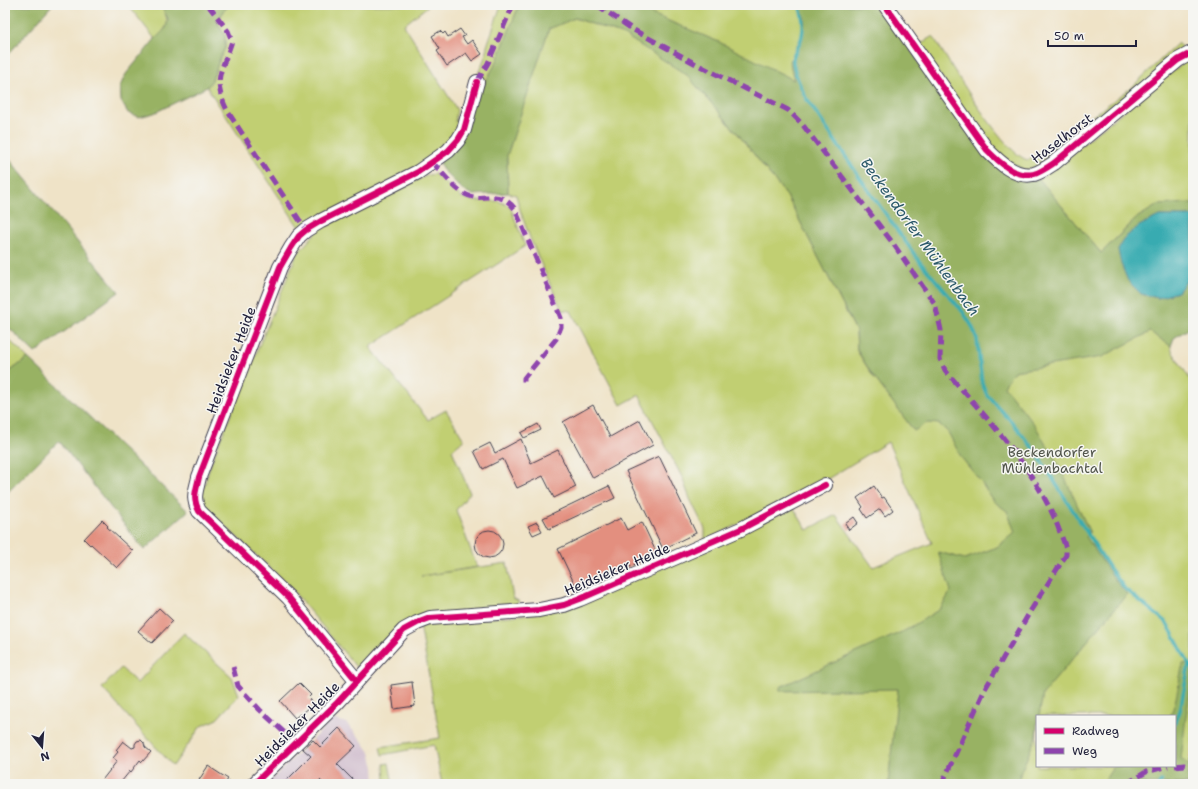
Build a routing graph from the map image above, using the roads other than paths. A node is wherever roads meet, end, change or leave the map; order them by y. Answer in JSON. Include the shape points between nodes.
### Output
{"nodes":[{"id":1,"x":885,"y":5,"type":"edge"},
{"id":2,"x":1193,"y":52,"type":"edge"},
{"id":3,"x":477,"y":82,"type":"dead end"},
{"id":4,"x":824,"y":485,"type":"dead end"},
{"id":5,"x":357,"y":681,"type":"junction"},
{"id":6,"x":254,"y":784,"type":"edge"}],
"edges":[{"from":1,"to":2,"type":"street","name":"Haselhorst","via":[[987,150],[1020,174],[1034,174],[1054,163],[1178,60]]},
{"from":3,"to":5,"type":"street","name":"Heidsieker Heide","via":[[464,130],[448,151],[418,172],[306,230],[291,248],[280,267],[202,470],[195,495],[194,502],[199,511],[288,598]]},
{"from":4,"to":5,"type":"street","name":"Heidsieker Heide","via":[[741,530],[564,605],[539,610],[430,618],[417,623],[404,630]]},
{"from":5,"to":6,"type":"street","name":"Heidsieker Heide"}]}
